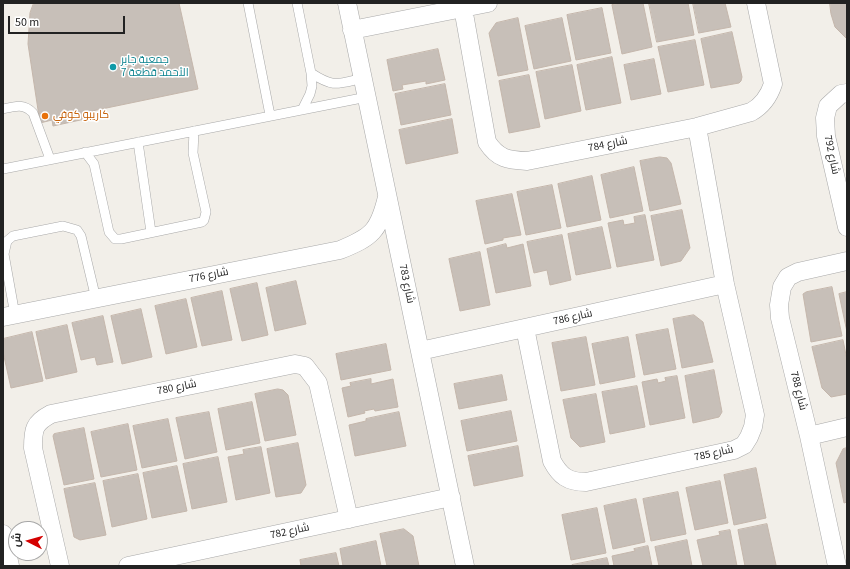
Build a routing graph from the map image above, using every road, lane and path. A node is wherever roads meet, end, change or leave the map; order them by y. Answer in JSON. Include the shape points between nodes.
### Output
{"nodes":[{"id":1,"x":248,"y":3,"type":"edge"},
{"id":2,"x":297,"y":3,"type":"edge"},
{"id":3,"x":347,"y":3,"type":"edge"},
{"id":4,"x":488,"y":3,"type":"edge"},
{"id":5,"x":756,"y":3,"type":"edge"},
{"id":6,"x":434,"y":8,"type":"edge"},
{"id":7,"x":463,"y":8,"type":"junction"},
{"id":8,"x":352,"y":30,"type":"junction"},
{"id":9,"x":311,"y":73,"type":"junction"},
{"id":10,"x":363,"y":78,"type":"junction"},
{"id":11,"x":847,"y":93,"type":"edge"},
{"id":12,"x":367,"y":97,"type":"junction"},
{"id":13,"x":303,"y":108,"type":"junction"},
{"id":14,"x":3,"y":109,"type":"edge"},
{"id":15,"x":270,"y":115,"type":"junction"},
{"id":16,"x":697,"y":127,"type":"junction"},
{"id":17,"x":194,"y":130,"type":"junction"},
{"id":18,"x":138,"y":142,"type":"junction"},
{"id":19,"x":85,"y":152,"type":"junction"},
{"id":20,"x":50,"y":159,"type":"junction"},
{"id":21,"x":3,"y":168,"type":"edge"},
{"id":22,"x":387,"y":196,"type":"junction"},
{"id":23,"x":847,"y":227,"type":"edge"},
{"id":24,"x":151,"y":232,"type":"junction"},
{"id":25,"x":847,"y":261,"type":"edge"},
{"id":26,"x":725,"y":284,"type":"junction"},
{"id":27,"x":96,"y":299,"type":"junction"},
{"id":28,"x":9,"y":316,"type":"edge"},
{"id":29,"x":525,"y":328,"type":"junction"},
{"id":30,"x":420,"y":351,"type":"junction"},
{"id":31,"x":847,"y":428,"type":"edge"},
{"id":32,"x":809,"y":436,"type":"junction"},
{"id":33,"x":451,"y":497,"type":"junction"},
{"id":34,"x":349,"y":519,"type":"junction"},
{"id":35,"x":3,"y":534,"type":"edge"},
{"id":36,"x":10,"y":566,"type":"edge"},
{"id":37,"x":60,"y":566,"type":"edge"},
{"id":38,"x":128,"y":566,"type":"edge"},
{"id":39,"x":465,"y":566,"type":"edge"},
{"id":40,"x":836,"y":566,"type":"edge"}],
"edges":[{"from":1,"to":15,"type":"lane"},
{"from":2,"to":9,"type":"lane"},
{"from":3,"to":8,"type":"street","name":"شارع 783"},
{"from":4,"to":7,"type":"street"},
{"from":5,"to":16,"type":"street","name":"شارع 784","via":[[773,84],[769,96],[757,109]]},
{"from":6,"to":7,"type":"street"},
{"from":6,"to":8,"type":"street"},
{"from":7,"to":16,"type":"street","name":"شارع 784","via":[[487,142],[493,152],[502,157],[514,161],[527,161]]},
{"from":8,"to":10,"type":"street","name":"شارع 783"},
{"from":9,"to":10,"type":"lane","via":[[330,84]]},
{"from":9,"to":13,"type":"lane","via":[[312,86]]},
{"from":10,"to":12,"type":"street","name":"شارع 783"},
{"from":11,"to":23,"type":"street","name":"شارع 792","via":[[841,94],[828,106],[825,118],[826,136]]},
{"from":12,"to":13,"type":"lane"},
{"from":12,"to":22,"type":"street","name":"شارع 783"},
{"from":13,"to":15,"type":"lane"},
{"from":14,"to":20,"type":"lane","via":[[19,106],[34,113]]},
{"from":15,"to":17,"type":"lane"},
{"from":16,"to":26,"type":"street","name":"شارع 785"},
{"from":17,"to":18,"type":"lane"},
{"from":17,"to":24,"type":"lane","via":[[193,153],[206,212],[204,220]]},
{"from":18,"to":19,"type":"lane"},
{"from":18,"to":24,"type":"lane"},
{"from":19,"to":20,"type":"lane"},
{"from":19,"to":24,"type":"lane","via":[[94,164],[112,236],[121,239]]},
{"from":20,"to":21,"type":"lane"},
{"from":22,"to":27,"type":"street","name":"شارع 776","via":[[376,229],[360,242],[340,250]]},
{"from":22,"to":30,"type":"street","name":"شارع 783"},
{"from":25,"to":32,"type":"street","name":"شارع 788","via":[[798,272],[788,277],[782,288],[780,318]]},
{"from":26,"to":29,"type":"street","name":"شارع 786"},
{"from":26,"to":29,"type":"street","name":"شارع 785","via":[[755,415],[749,437],[744,445],[734,450],[586,482],[576,482],[567,478],[558,472],[552,460]]},
{"from":27,"to":28,"type":"street","name":"شارع 776"},
{"from":27,"to":28,"type":"lane","via":[[81,236],[77,230],[63,226],[42,230],[13,236],[7,241],[4,254]]},
{"from":29,"to":30,"type":"street","name":"شارع 786"},
{"from":30,"to":33,"type":"street","name":"شارع 783"},
{"from":31,"to":32,"type":"street"},
{"from":32,"to":40,"type":"street","name":"شارع 788"},
{"from":33,"to":34,"type":"street","name":"شارع 782"},
{"from":33,"to":39,"type":"street","name":"شارع 783"},
{"from":34,"to":37,"type":"street","name":"شارع 780","via":[[318,383],[305,366],[295,364],[51,414],[40,420],[33,434],[33,448]]},
{"from":34,"to":38,"type":"street","name":"شارع 782"},
{"from":35,"to":36,"type":"street"}]}
